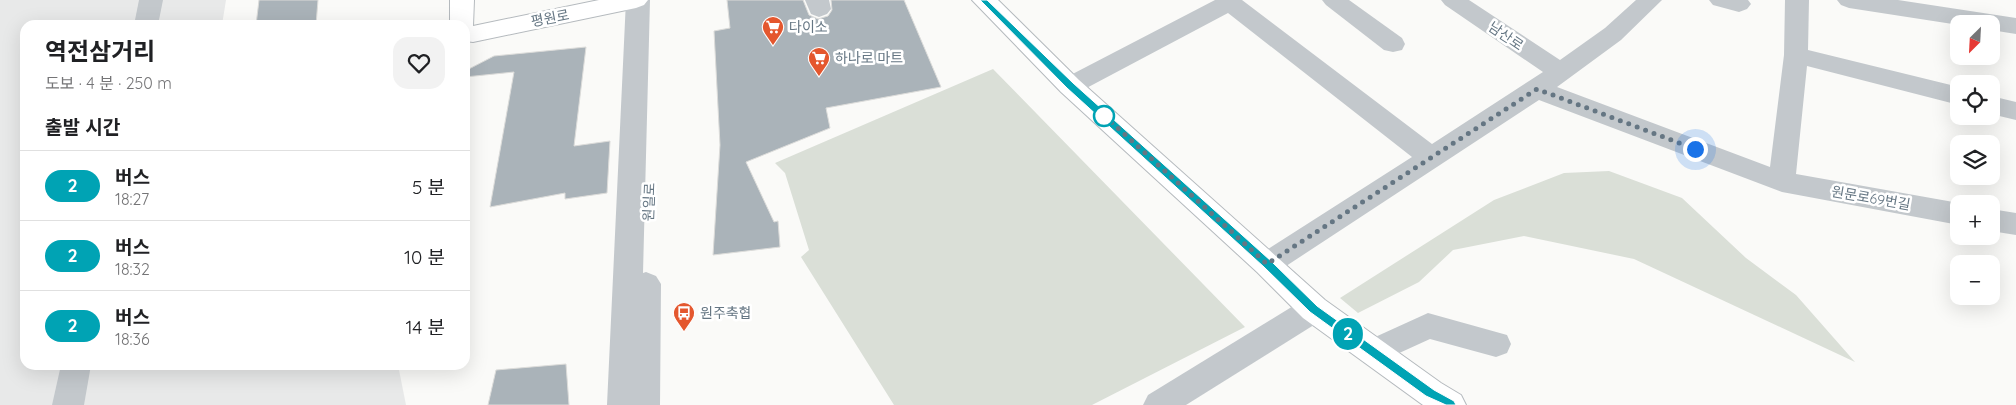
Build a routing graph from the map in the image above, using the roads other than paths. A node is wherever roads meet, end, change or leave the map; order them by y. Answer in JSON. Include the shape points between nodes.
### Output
{"nodes":[{"id":1,"x":151,"y":0,"type":"edge"},
{"id":2,"x":462,"y":0,"type":"edge"},
{"id":3,"x":637,"y":0,"type":"edge"},
{"id":4,"x":657,"y":0,"type":"edge"},
{"id":5,"x":984,"y":0,"type":"edge"},
{"id":6,"x":1334,"y":0,"type":"edge"},
{"id":7,"x":1453,"y":0,"type":"edge"},
{"id":8,"x":1650,"y":0,"type":"edge"},
{"id":9,"x":1797,"y":0,"type":"edge"},
{"id":10,"x":1849,"y":0,"type":"edge"},
{"id":11,"x":1228,"y":1,"type":"edge"},
{"id":12,"x":147,"y":20,"type":"edge"},
{"id":13,"x":464,"y":20,"type":"edge"},
{"id":14,"x":2016,"y":26,"type":"edge"},
{"id":15,"x":470,"y":31,"type":"edge"},
{"id":16,"x":1393,"y":44,"type":"dead end"},
{"id":17,"x":1796,"y":55,"type":"junction"},
{"id":18,"x":1560,"y":72,"type":"junction"},
{"id":19,"x":1070,"y":86,"type":"junction"},
{"id":20,"x":1537,"y":89,"type":"junction"},
{"id":21,"x":1950,"y":94,"type":"edge"},
{"id":22,"x":2000,"y":107,"type":"edge"},
{"id":23,"x":2016,"y":111,"type":"edge"},
{"id":24,"x":1432,"y":158,"type":"junction"},
{"id":25,"x":1782,"y":182,"type":"junction"},
{"id":26,"x":1950,"y":212,"type":"edge"},
{"id":27,"x":2000,"y":221,"type":"edge"},
{"id":28,"x":2016,"y":224,"type":"edge"},
{"id":29,"x":1267,"y":264,"type":"junction"},
{"id":30,"x":1314,"y":309,"type":"junction"},
{"id":31,"x":1496,"y":344,"type":"dead end"},
{"id":32,"x":1373,"y":352,"type":"junction"},
{"id":33,"x":75,"y":370,"type":"edge"},
{"id":34,"x":68,"y":405,"type":"edge"},
{"id":35,"x":623,"y":405,"type":"edge"},
{"id":36,"x":644,"y":405,"type":"edge"},
{"id":37,"x":1159,"y":405,"type":"edge"},
{"id":38,"x":1450,"y":405,"type":"edge"}],
"edges":[{"from":1,"to":12,"type":"street"},
{"from":2,"to":13,"type":"main road","name":"평원로"},
{"from":3,"to":15,"type":"main road","name":"평원로"},
{"from":3,"to":35,"type":"street","name":"원일로"},
{"from":4,"to":36,"type":"street","name":"원일로"},
{"from":5,"to":19,"type":"main road"},
{"from":6,"to":16,"type":"street"},
{"from":7,"to":18,"type":"street","name":"남산로"},
{"from":8,"to":18,"type":"street","via":[[1613,34]]},
{"from":9,"to":17,"type":"street"},
{"from":10,"to":14,"type":"street"},
{"from":11,"to":19,"type":"street"},
{"from":11,"to":24,"type":"street"},
{"from":17,"to":21,"type":"street"},
{"from":17,"to":25,"type":"street"},
{"from":18,"to":20,"type":"street"},
{"from":19,"to":29,"type":"main road"},
{"from":20,"to":24,"type":"street"},
{"from":20,"to":25,"type":"street","name":"원문로69번길"},
{"from":22,"to":23,"type":"street"},
{"from":24,"to":29,"type":"street"},
{"from":25,"to":26,"type":"street","name":"원문로69번길"},
{"from":27,"to":28,"type":"street"},
{"from":29,"to":30,"type":"main road"},
{"from":30,"to":32,"type":"main road"},
{"from":30,"to":37,"type":"street"},
{"from":31,"to":32,"type":"street","via":[[1428,326]]},
{"from":32,"to":38,"type":"main road"},
{"from":33,"to":34,"type":"street"}]}
